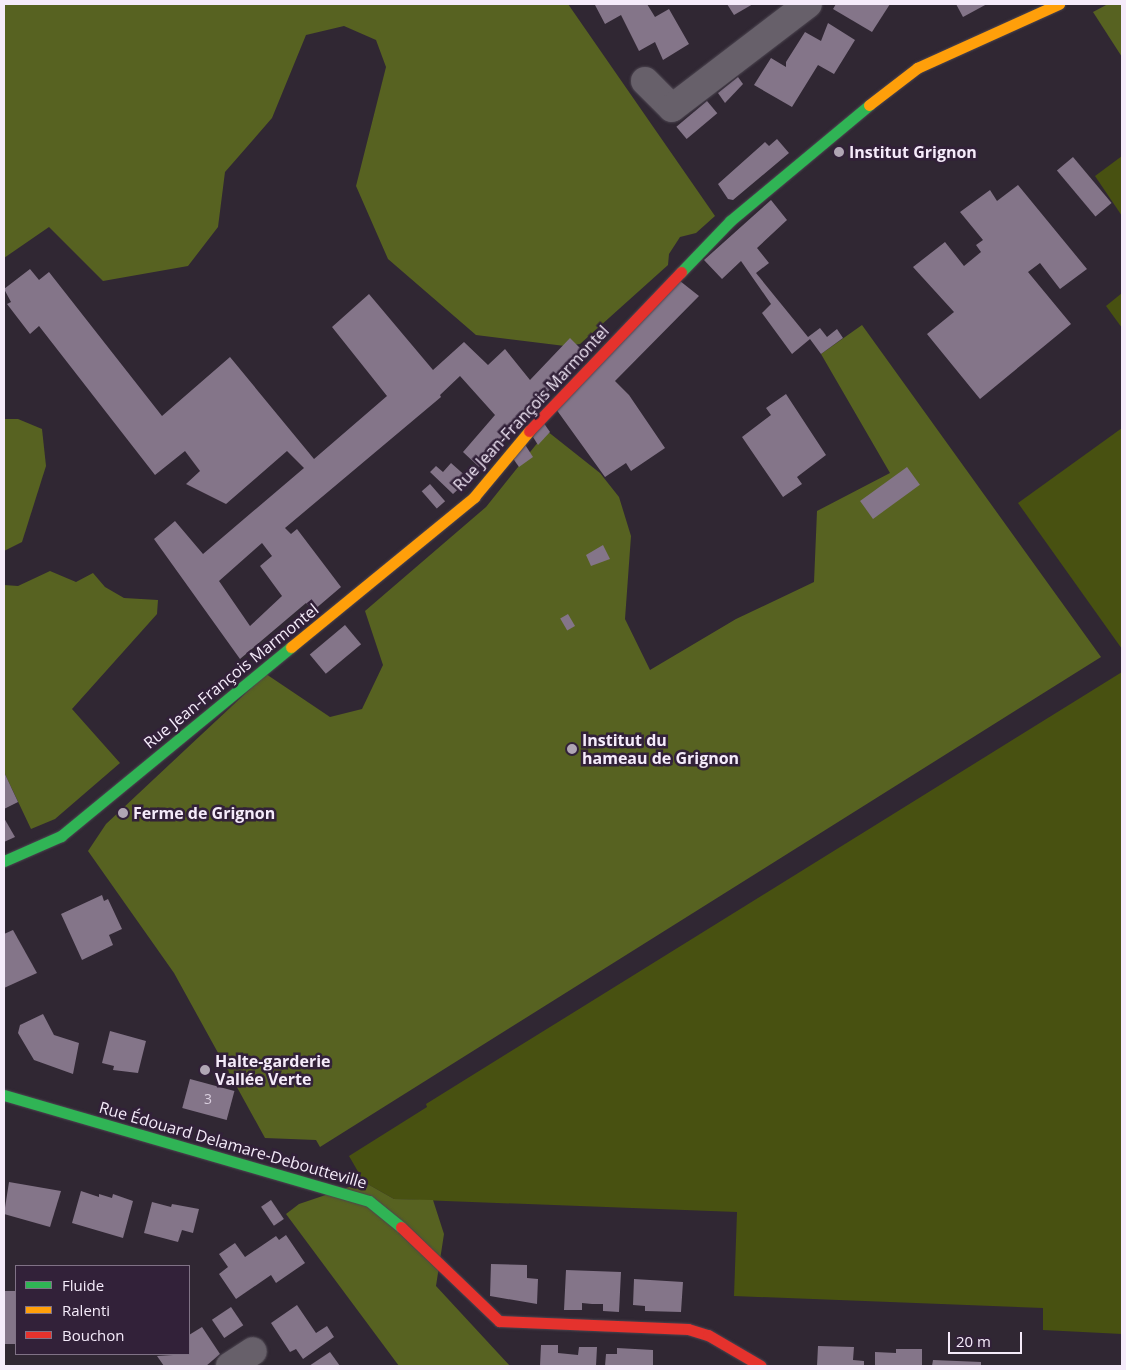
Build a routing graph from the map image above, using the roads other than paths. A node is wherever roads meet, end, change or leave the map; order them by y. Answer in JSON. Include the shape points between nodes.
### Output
{"nodes":[{"id":1,"x":808,"y":4,"type":"edge"},
{"id":2,"x":1059,"y":4,"type":"edge"},
{"id":3,"x":645,"y":81,"type":"dead end"},
{"id":4,"x":4,"y":861,"type":"edge"},
{"id":5,"x":4,"y":1095,"type":"edge"},
{"id":6,"x":253,"y":1351,"type":"dead end"},
{"id":7,"x":230,"y":1366,"type":"edge"},
{"id":8,"x":761,"y":1366,"type":"edge"}],
"edges":[{"from":1,"to":3,"type":"street","via":[[672,108]]},
{"from":2,"to":4,"type":"street","name":"Rue Jean-François Marmontel","via":[[917,68],[896,82],[730,221],[553,403],[474,497],[61,836]]},
{"from":5,"to":8,"type":"street","name":"Rue Édouard Delamare-Deboutteville","via":[[369,1202],[386,1213],[499,1321],[688,1329],[708,1335]]},
{"from":6,"to":7,"type":"street"}]}
